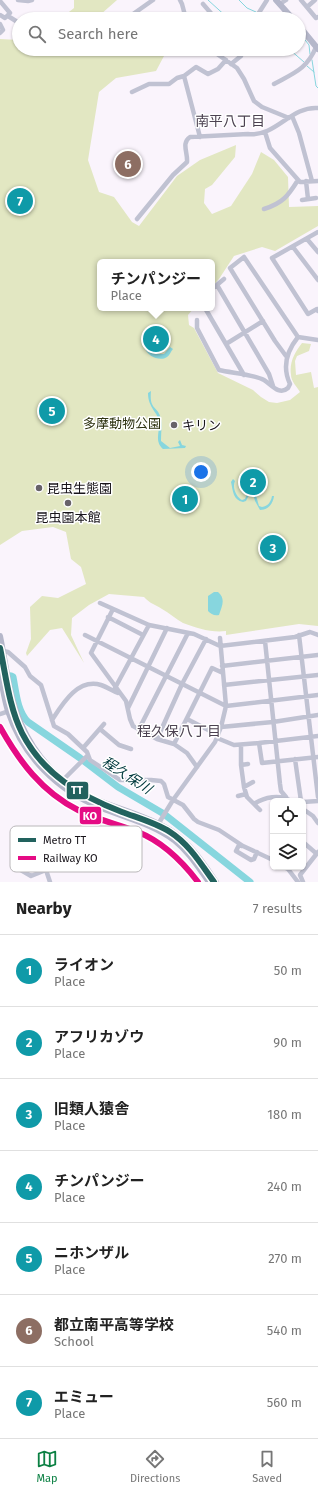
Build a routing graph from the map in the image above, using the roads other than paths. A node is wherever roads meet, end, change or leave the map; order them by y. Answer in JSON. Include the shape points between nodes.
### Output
{"nodes":[{"id":1,"x":18,"y":0,"type":"edge"},
{"id":2,"x":32,"y":0,"type":"edge"},
{"id":3,"x":153,"y":0,"type":"edge"},
{"id":4,"x":180,"y":0,"type":"edge"},
{"id":5,"x":268,"y":0,"type":"edge"},
{"id":6,"x":286,"y":0,"type":"edge"},
{"id":7,"x":302,"y":0,"type":"edge"},
{"id":8,"x":316,"y":0,"type":"edge"},
{"id":9,"x":0,"y":1,"type":"edge"},
{"id":10,"x":278,"y":2,"type":"edge"},
{"id":11,"x":203,"y":4,"type":"dead end"},
{"id":12,"x":307,"y":7,"type":"junction"},
{"id":13,"x":136,"y":12,"type":"edge"},
{"id":14,"x":184,"y":12,"type":"edge"},
{"id":15,"x":210,"y":12,"type":"edge"},
{"id":16,"x":260,"y":12,"type":"edge"},
{"id":17,"x":287,"y":12,"type":"edge"},
{"id":18,"x":0,"y":15,"type":"edge"},
{"id":19,"x":8,"y":16,"type":"junction"},
{"id":20,"x":318,"y":17,"type":"edge"},
{"id":21,"x":12,"y":19,"type":"edge"},
{"id":22,"x":0,"y":24,"type":"edge"},
{"id":23,"x":0,"y":33,"type":"edge"},
{"id":24,"x":306,"y":35,"type":"edge"},
{"id":25,"x":317,"y":48,"type":"edge"},
{"id":26,"x":220,"y":56,"type":"edge"},
{"id":27,"x":240,"y":56,"type":"edge"},
{"id":28,"x":226,"y":60,"type":"junction"},
{"id":29,"x":231,"y":64,"type":"junction"},
{"id":30,"x":184,"y":76,"type":"junction"},
{"id":31,"x":274,"y":84,"type":"dead end"},
{"id":32,"x":132,"y":92,"type":"dead end"},
{"id":33,"x":318,"y":108,"type":"edge"},
{"id":34,"x":290,"y":117,"type":"junction"},
{"id":35,"x":265,"y":132,"type":"junction"},
{"id":36,"x":200,"y":137,"type":"junction"},
{"id":37,"x":298,"y":180,"type":"junction"},
{"id":38,"x":306,"y":181,"type":"junction"},
{"id":39,"x":312,"y":181,"type":"junction"},
{"id":40,"x":318,"y":181,"type":"edge"},
{"id":41,"x":316,"y":198,"type":"dead end"},
{"id":42,"x":308,"y":199,"type":"junction"},
{"id":43,"x":302,"y":200,"type":"dead end"},
{"id":44,"x":264,"y":210,"type":"dead end"},
{"id":45,"x":137,"y":219,"type":"dead end"},
{"id":46,"x":318,"y":232,"type":"edge"},
{"id":47,"x":307,"y":238,"type":"junction"},
{"id":48,"x":293,"y":247,"type":"junction"},
{"id":49,"x":318,"y":252,"type":"edge"},
{"id":50,"x":316,"y":273,"type":"edge"},
{"id":51,"x":224,"y":279,"type":"dead end"},
{"id":52,"x":318,"y":280,"type":"edge"},
{"id":53,"x":216,"y":285,"type":"joint"},
{"id":54,"x":207,"y":311,"type":"edge"},
{"id":55,"x":318,"y":311,"type":"edge"},
{"id":56,"x":197,"y":320,"type":"dead end"},
{"id":57,"x":263,"y":321,"type":"junction"},
{"id":58,"x":245,"y":332,"type":"junction"},
{"id":59,"x":298,"y":338,"type":"junction"},
{"id":60,"x":318,"y":340,"type":"edge"},
{"id":61,"x":226,"y":344,"type":"junction"},
{"id":62,"x":286,"y":356,"type":"junction"},
{"id":63,"x":244,"y":375,"type":"junction"},
{"id":64,"x":274,"y":387,"type":"junction"},
{"id":65,"x":100,"y":603,"type":"dead end"},
{"id":66,"x":113,"y":609,"type":"junction"},
{"id":67,"x":108,"y":617,"type":"junction"},
{"id":68,"x":149,"y":624,"type":"junction"},
{"id":69,"x":167,"y":628,"type":"junction"},
{"id":70,"x":188,"y":633,"type":"junction"},
{"id":71,"x":85,"y":635,"type":"dead end"},
{"id":72,"x":143,"y":635,"type":"junction"},
{"id":73,"x":299,"y":635,"type":"junction"},
{"id":74,"x":318,"y":635,"type":"edge"},
{"id":75,"x":0,"y":636,"type":"edge"},
{"id":76,"x":220,"y":638,"type":"dead end"},
{"id":77,"x":96,"y":640,"type":"junction"},
{"id":78,"x":206,"y":640,"type":"junction"},
{"id":79,"x":265,"y":641,"type":"junction"},
{"id":80,"x":220,"y":646,"type":"junction"},
{"id":81,"x":3,"y":651,"type":"junction"},
{"id":82,"x":318,"y":656,"type":"edge"},
{"id":83,"x":302,"y":657,"type":"junction"},
{"id":84,"x":131,"y":658,"type":"junction"},
{"id":85,"x":267,"y":661,"type":"junction"},
{"id":86,"x":222,"y":666,"type":"junction"},
{"id":87,"x":148,"y":667,"type":"junction"},
{"id":88,"x":0,"y":672,"type":"edge"},
{"id":89,"x":223,"y":673,"type":"junction"},
{"id":90,"x":318,"y":675,"type":"edge"},
{"id":91,"x":165,"y":676,"type":"junction"},
{"id":92,"x":304,"y":676,"type":"junction"},
{"id":93,"x":269,"y":680,"type":"junction"},
{"id":94,"x":182,"y":684,"type":"junction"},
{"id":95,"x":224,"y":685,"type":"junction"},
{"id":96,"x":115,"y":688,"type":"junction"},
{"id":97,"x":200,"y":693,"type":"junction"},
{"id":98,"x":119,"y":694,"type":"junction"},
{"id":99,"x":318,"y":695,"type":"edge"},
{"id":100,"x":306,"y":696,"type":"junction"},
{"id":101,"x":271,"y":700,"type":"junction"},
{"id":102,"x":226,"y":706,"type":"junction"},
{"id":103,"x":128,"y":708,"type":"junction"},
{"id":104,"x":15,"y":709,"type":"junction"},
{"id":105,"x":8,"y":711,"type":"junction"},
{"id":106,"x":0,"y":714,"type":"edge"},
{"id":107,"x":318,"y":715,"type":"edge"},
{"id":108,"x":309,"y":716,"type":"junction"},
{"id":109,"x":52,"y":720,"type":"junction"},
{"id":110,"x":187,"y":720,"type":"junction"},
{"id":111,"x":273,"y":722,"type":"junction"},
{"id":112,"x":104,"y":724,"type":"dead end"},
{"id":113,"x":221,"y":727,"type":"junction"},
{"id":114,"x":100,"y":729,"type":"junction"},
{"id":115,"x":139,"y":729,"type":"junction"},
{"id":116,"x":318,"y":736,"type":"edge"},
{"id":117,"x":217,"y":737,"type":"junction"},
{"id":118,"x":311,"y":737,"type":"junction"},
{"id":119,"x":156,"y":739,"type":"junction"},
{"id":120,"x":275,"y":741,"type":"junction"},
{"id":121,"x":259,"y":743,"type":"junction"},
{"id":122,"x":174,"y":744,"type":"junction"},
{"id":123,"x":241,"y":746,"type":"junction"},
{"id":124,"x":82,"y":748,"type":"junction"},
{"id":125,"x":131,"y":749,"type":"dead end"},
{"id":126,"x":316,"y":757,"type":"edge"},
{"id":127,"x":84,"y":758,"type":"junction"},
{"id":128,"x":295,"y":759,"type":"junction"},
{"id":129,"x":277,"y":761,"type":"junction"},
{"id":130,"x":248,"y":764,"type":"dead end"},
{"id":131,"x":241,"y":765,"type":"junction"},
{"id":132,"x":197,"y":767,"type":"junction"},
{"id":133,"x":63,"y":780,"type":"junction"},
{"id":134,"x":253,"y":782,"type":"dead end"},
{"id":135,"x":244,"y":787,"type":"junction"},
{"id":136,"x":246,"y":794,"type":"junction"},
{"id":137,"x":238,"y":796,"type":"dead end"},
{"id":138,"x":286,"y":797,"type":"joint"},
{"id":139,"x":318,"y":797,"type":"edge"},
{"id":140,"x":280,"y":798,"type":"edge"},
{"id":141,"x":301,"y":798,"type":"edge"},
{"id":142,"x":270,"y":799,"type":"edge"},
{"id":143,"x":173,"y":800,"type":"junction"},
{"id":144,"x":318,"y":801,"type":"edge"},
{"id":145,"x":306,"y":802,"type":"edge"},
{"id":146,"x":254,"y":804,"type":"junction"},
{"id":147,"x":260,"y":810,"type":"dead end"},
{"id":148,"x":306,"y":811,"type":"edge"},
{"id":149,"x":159,"y":823,"type":"junction"},
{"id":150,"x":318,"y":823,"type":"edge"},
{"id":151,"x":306,"y":844,"type":"edge"},
{"id":152,"x":243,"y":846,"type":"junction"},
{"id":153,"x":258,"y":852,"type":"junction"},
{"id":154,"x":317,"y":853,"type":"edge"},
{"id":155,"x":270,"y":858,"type":"edge"},
{"id":156,"x":289,"y":870,"type":"edge"},
{"id":157,"x":24,"y":872,"type":"edge"},
{"id":158,"x":41,"y":872,"type":"edge"},
{"id":159,"x":47,"y":872,"type":"edge"},
{"id":160,"x":50,"y":882,"type":"edge"},
{"id":161,"x":209,"y":882,"type":"edge"},
{"id":162,"x":216,"y":882,"type":"edge"},
{"id":163,"x":298,"y":882,"type":"edge"},
{"id":164,"x":303,"y":882,"type":"edge"}],
"edges":[{"from":1,"to":2,"type":"street"},
{"from":3,"to":13,"type":"street"},
{"from":4,"to":14,"type":"street"},
{"from":5,"to":16,"type":"street"},
{"from":6,"to":10,"type":"street"},
{"from":7,"to":12,"type":"street"},
{"from":8,"to":12,"type":"street"},
{"from":9,"to":19,"type":"street","via":[[10,13]]},
{"from":10,"to":17,"type":"main road"},
{"from":11,"to":15,"type":"street"},
{"from":12,"to":20,"type":"street","via":[[316,18]]},
{"from":18,"to":19,"type":"street","via":[[5,18]]},
{"from":19,"to":21,"type":"street"},
{"from":22,"to":23,"type":"street","via":[[3,30]]},
{"from":24,"to":25,"type":"main road"},
{"from":25,"to":31,"type":"street","via":[[312,58],[300,70]]},
{"from":26,"to":28,"type":"street"},
{"from":27,"to":29,"type":"street"},
{"from":28,"to":29,"type":"street"},
{"from":28,"to":30,"type":"street","via":[[218,69],[208,74],[196,67]]},
{"from":29,"to":34,"type":"street","via":[[244,79],[254,101],[262,107]]},
{"from":30,"to":32,"type":"street","via":[[169,84],[149,84]]},
{"from":30,"to":36,"type":"street"},
{"from":33,"to":34,"type":"street","via":[[308,108]]},
{"from":34,"to":35,"type":"street"},
{"from":34,"to":39,"type":"street","via":[[300,133]]},
{"from":35,"to":36,"type":"street","via":[[257,135]]},
{"from":35,"to":37,"type":"street","via":[[270,148]]},
{"from":36,"to":45,"type":"street","via":[[190,137],[186,140],[187,162]]},
{"from":37,"to":38,"type":"street"},
{"from":37,"to":44,"type":"street","via":[[287,197]]},
{"from":38,"to":39,"type":"street"},
{"from":38,"to":42,"type":"street"},
{"from":39,"to":40,"type":"street"},
{"from":41,"to":42,"type":"street"},
{"from":42,"to":43,"type":"street"},
{"from":46,"to":47,"type":"street"},
{"from":47,"to":48,"type":"street"},
{"from":47,"to":49,"type":"street"},
{"from":48,"to":50,"type":"street"},
{"from":48,"to":55,"type":"street","via":[[272,258],[308,314],[316,309]]},
{"from":50,"to":52,"type":"street"},
{"from":51,"to":53,"type":"street"},
{"from":53,"to":58,"type":"street"},
{"from":54,"to":61,"type":"street"},
{"from":56,"to":63,"type":"street","via":[[197,328],[219,370]]},
{"from":57,"to":58,"type":"street"},
{"from":57,"to":59,"type":"street","via":[[230,268],[244,257]]},
{"from":57,"to":62,"type":"street"},
{"from":58,"to":61,"type":"street"},
{"from":58,"to":64,"type":"street"},
{"from":59,"to":60,"type":"street"},
{"from":59,"to":62,"type":"street"},
{"from":61,"to":63,"type":"street"},
{"from":62,"to":64,"type":"street","via":[[286,376],[290,384],[282,391]]},
{"from":63,"to":64,"type":"street","via":[[264,380]]},
{"from":65,"to":66,"type":"street"},
{"from":66,"to":67,"type":"street"},
{"from":66,"to":68,"type":"street"},
{"from":67,"to":72,"type":"street"},
{"from":67,"to":77,"type":"street"},
{"from":68,"to":69,"type":"street"},
{"from":68,"to":72,"type":"street"},
{"from":69,"to":70,"type":"street"},
{"from":69,"to":87,"type":"street"},
{"from":70,"to":78,"type":"street"},
{"from":70,"to":91,"type":"street"},
{"from":71,"to":77,"type":"street"},
{"from":72,"to":84,"type":"street"},
{"from":73,"to":74,"type":"street","via":[[310,632]]},
{"from":73,"to":79,"type":"street"},
{"from":73,"to":83,"type":"street"},
{"from":75,"to":81,"type":"main road"},
{"from":76,"to":80,"type":"street"},
{"from":77,"to":84,"type":"street"},
{"from":77,"to":96,"type":"street","via":[[91,653]]},
{"from":78,"to":80,"type":"street"},
{"from":78,"to":94,"type":"street"},
{"from":79,"to":80,"type":"street"},
{"from":79,"to":85,"type":"street"},
{"from":80,"to":86,"type":"street"},
{"from":81,"to":104,"type":"main road"},
{"from":81,"to":109,"type":"street","via":[[8,652],[25,667],[30,676],[40,684]]},
{"from":82,"to":83,"type":"street"},
{"from":83,"to":85,"type":"street"},
{"from":83,"to":92,"type":"street"},
{"from":84,"to":87,"type":"street"},
{"from":84,"to":96,"type":"street"},
{"from":85,"to":86,"type":"street"},
{"from":85,"to":93,"type":"street"},
{"from":86,"to":89,"type":"street"},
{"from":87,"to":91,"type":"street"},
{"from":87,"to":103,"type":"street"},
{"from":88,"to":105,"type":"main road"},
{"from":89,"to":95,"type":"street"},
{"from":89,"to":97,"type":"street","via":[[212,668]]},
{"from":90,"to":92,"type":"street"},
{"from":91,"to":94,"type":"street"},
{"from":91,"to":115,"type":"street"},
{"from":92,"to":93,"type":"street"},
{"from":92,"to":100,"type":"street"},
{"from":93,"to":95,"type":"street"},
{"from":93,"to":101,"type":"street"},
{"from":94,"to":97,"type":"street"},
{"from":94,"to":119,"type":"street"},
{"from":95,"to":102,"type":"street"},
{"from":96,"to":98,"type":"street"},
{"from":97,"to":102,"type":"street"},
{"from":97,"to":110,"type":"street"},
{"from":98,"to":103,"type":"street","via":[[126,701]]},
{"from":98,"to":109,"type":"street","via":[[103,686],[86,684],[68,697]]},
{"from":99,"to":100,"type":"street"},
{"from":100,"to":101,"type":"street"},
{"from":100,"to":108,"type":"street"},
{"from":101,"to":102,"type":"street"},
{"from":101,"to":111,"type":"street"},
{"from":102,"to":113,"type":"street"},
{"from":103,"to":115,"type":"street","via":[[133,726]]},
{"from":104,"to":105,"type":"street"},
{"from":104,"to":133,"type":"main road","via":[[36,751]]},
{"from":105,"to":106,"type":"street"},
{"from":105,"to":149,"type":"main road","via":[[26,748],[60,786],[84,801]]},
{"from":107,"to":108,"type":"street"},
{"from":108,"to":111,"type":"street"},
{"from":108,"to":118,"type":"street"},
{"from":109,"to":124,"type":"street","via":[[56,727],[67,733]]},
{"from":110,"to":117,"type":"street"},
{"from":110,"to":122,"type":"street"},
{"from":111,"to":113,"type":"street"},
{"from":111,"to":120,"type":"street"},
{"from":112,"to":114,"type":"street"},
{"from":113,"to":117,"type":"street"},
{"from":114,"to":124,"type":"street"},
{"from":114,"to":125,"type":"street","via":[[119,745]]},
{"from":115,"to":119,"type":"street"},
{"from":116,"to":118,"type":"street"},
{"from":117,"to":123,"type":"street"},
{"from":117,"to":132,"type":"street"},
{"from":118,"to":120,"type":"street"},
{"from":118,"to":126,"type":"street"},
{"from":119,"to":122,"type":"street"},
{"from":120,"to":121,"type":"street"},
{"from":120,"to":129,"type":"street"},
{"from":121,"to":123,"type":"street"},
{"from":121,"to":129,"type":"street","via":[[262,763]]},
{"from":122,"to":132,"type":"street","via":[[187,753]]},
{"from":123,"to":131,"type":"street"},
{"from":124,"to":127,"type":"street"},
{"from":126,"to":128,"type":"street"},
{"from":126,"to":139,"type":"street"},
{"from":127,"to":133,"type":"street"},
{"from":127,"to":143,"type":"street","via":[[120,780],[161,781],[168,796]]},
{"from":128,"to":129,"type":"street"},
{"from":128,"to":141,"type":"street"},
{"from":129,"to":138,"type":"street","via":[[280,784]]},
{"from":130,"to":131,"type":"street"},
{"from":131,"to":135,"type":"street"},
{"from":132,"to":143,"type":"street"},
{"from":133,"to":149,"type":"main road","via":[[89,797]]},
{"from":134,"to":135,"type":"street"},
{"from":135,"to":136,"type":"street"},
{"from":136,"to":137,"type":"street"},
{"from":136,"to":146,"type":"street"},
{"from":138,"to":140,"type":"street"},
{"from":142,"to":146,"type":"street"},
{"from":143,"to":149,"type":"street"},
{"from":143,"to":152,"type":"street","via":[[186,808],[194,820],[219,830]]},
{"from":144,"to":145,"type":"street"},
{"from":146,"to":147,"type":"street"},
{"from":148,"to":150,"type":"street"},
{"from":149,"to":161,"type":"main road","via":[[186,851]]},
{"from":149,"to":162,"type":"main road","via":[[190,848]]},
{"from":151,"to":154,"type":"street"},
{"from":152,"to":153,"type":"street"},
{"from":152,"to":153,"type":"street","via":[[239,845],[236,851],[251,860]]},
{"from":153,"to":155,"type":"street"},
{"from":154,"to":164,"type":"street","via":[[300,874]]},
{"from":156,"to":163,"type":"street"},
{"from":157,"to":158,"type":"street","via":[[31,876]]},
{"from":159,"to":160,"type":"street"}]}
